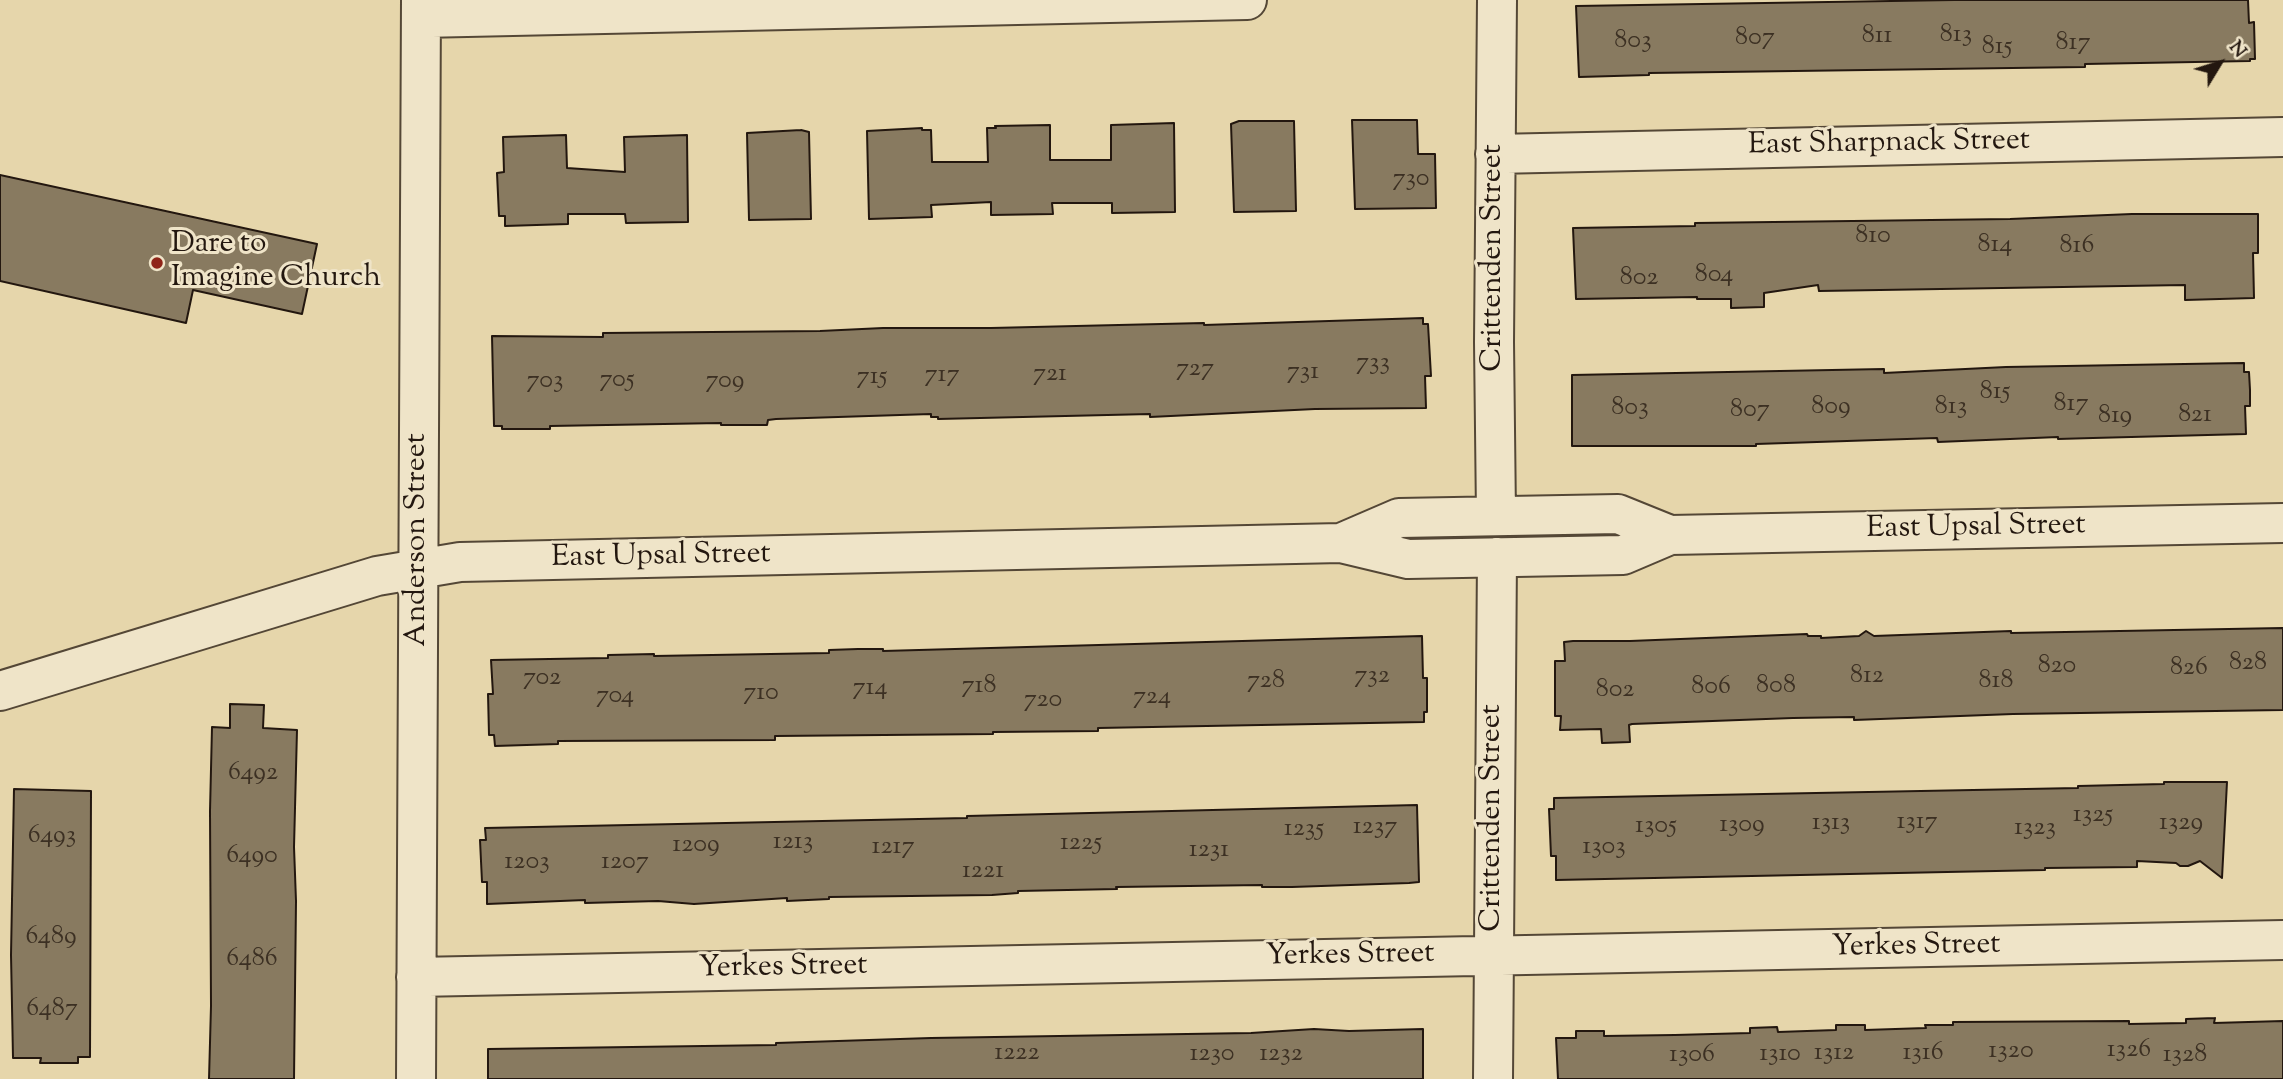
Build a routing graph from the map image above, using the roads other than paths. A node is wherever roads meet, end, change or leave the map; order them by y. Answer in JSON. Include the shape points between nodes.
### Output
{"nodes":[{"id":1,"x":1247,"y":0,"type":"edge"},
{"id":2,"x":1497,"y":0,"type":"edge"},
{"id":3,"x":421,"y":9,"type":"edge"},
{"id":4,"x":2283,"y":137,"type":"edge"},
{"id":5,"x":1495,"y":154,"type":"junction"},
{"id":6,"x":1496,"y":516,"type":"junction"},
{"id":7,"x":2283,"y":523,"type":"edge"},
{"id":8,"x":1670,"y":535,"type":"junction"},
{"id":9,"x":1341,"y":543,"type":"junction"},
{"id":10,"x":1497,"y":557,"type":"junction"},
{"id":11,"x":419,"y":568,"type":"junction"},
{"id":12,"x":0,"y":691,"type":"edge"},
{"id":13,"x":2283,"y":940,"type":"edge"},
{"id":14,"x":1493,"y":955,"type":"junction"},
{"id":15,"x":416,"y":977,"type":"junction"},
{"id":16,"x":416,"y":1079,"type":"edge"},
{"id":17,"x":1493,"y":1079,"type":"edge"}],
"edges":[{"from":1,"to":3,"type":"street"},
{"from":2,"to":5,"type":"street","name":"Crittenden Street"},
{"from":3,"to":11,"type":"street","name":"Anderson Street"},
{"from":4,"to":5,"type":"street","name":"East Sharpnack Street"},
{"from":5,"to":6,"type":"street","name":"Crittenden Street"},
{"from":6,"to":8,"type":"street","name":"East Upsal Street","via":[[1618,514]]},
{"from":6,"to":9,"type":"street","name":"East Upsal Street","via":[[1399,518]]},
{"from":7,"to":8,"type":"street","name":"East Upsal Street"},
{"from":8,"to":10,"type":"street","name":"East Upsal Street","via":[[1623,555]]},
{"from":9,"to":10,"type":"street","name":"East Upsal Street","via":[[1408,559]]},
{"from":9,"to":11,"type":"street","name":"East Upsal Street","via":[[481,562]]},
{"from":10,"to":14,"type":"street","name":"Crittenden Street"},
{"from":11,"to":12,"type":"street","name":"East Upsal Street","via":[[335,588]]},
{"from":11,"to":15,"type":"street","name":"Anderson Street"},
{"from":13,"to":14,"type":"street","name":"Yerkes Street"},
{"from":14,"to":15,"type":"street","name":"Yerkes Street"},
{"from":14,"to":17,"type":"street","name":"Crittenden Street"},
{"from":15,"to":16,"type":"street","name":"Anderson Street"}]}
